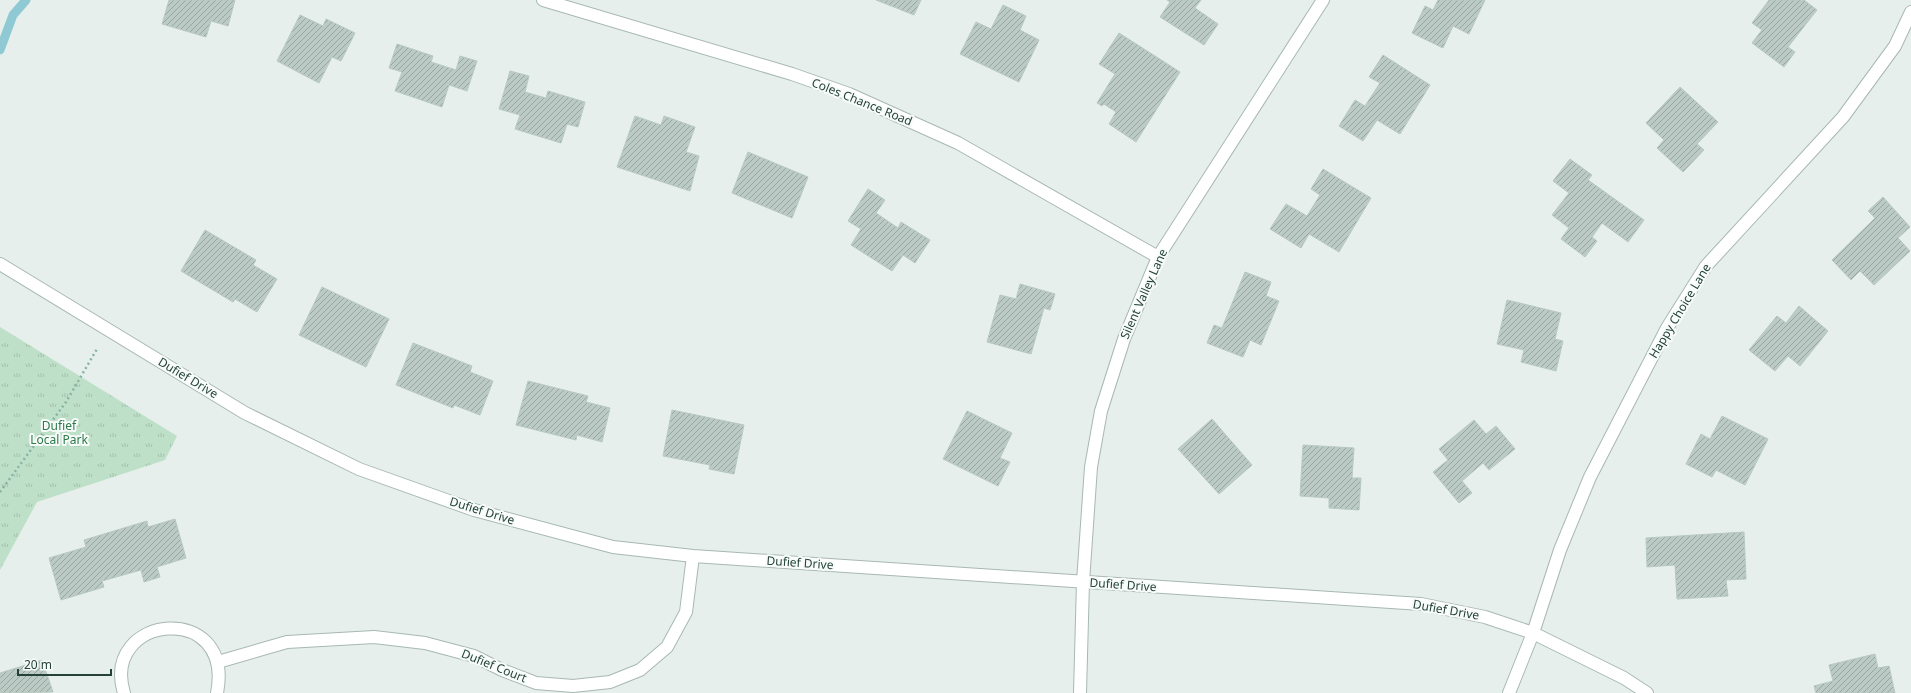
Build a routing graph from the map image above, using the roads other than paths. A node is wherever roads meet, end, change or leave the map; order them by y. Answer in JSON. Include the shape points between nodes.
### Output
{"nodes":[{"id":1,"x":543,"y":0,"type":"edge"},
{"id":2,"x":1323,"y":0,"type":"edge"},
{"id":3,"x":1911,"y":12,"type":"edge"},
{"id":4,"x":1158,"y":257,"type":"junction"},
{"id":5,"x":0,"y":264,"type":"edge"},
{"id":6,"x":693,"y":556,"type":"junction"},
{"id":7,"x":1083,"y":582,"type":"junction"},
{"id":8,"x":1533,"y":633,"type":"junction"},
{"id":9,"x":218,"y":662,"type":"junction"},
{"id":10,"x":1081,"y":691,"type":"edge"},
{"id":11,"x":124,"y":693,"type":"edge"},
{"id":12,"x":217,"y":693,"type":"edge"},
{"id":13,"x":1509,"y":693,"type":"edge"},
{"id":14,"x":1647,"y":693,"type":"edge"}],
"edges":[{"from":1,"to":4,"type":"street","name":"Coles Chance Road","via":[[792,74],[849,94],[958,143]]},
{"from":2,"to":4,"type":"street","name":"Silent Valley Lane"},
{"from":3,"to":8,"type":"street","name":"Happy Choice Lane","via":[[1895,46],[1843,117],[1706,266],[1667,328],[1590,477],[1560,550]]},
{"from":4,"to":7,"type":"street","name":"Silent Valley Lane","via":[[1124,339],[1101,411],[1091,467]]},
{"from":5,"to":6,"type":"street","name":"Dufief Drive","via":[[246,413],[359,469],[474,510],[613,547]]},
{"from":6,"to":7,"type":"street","name":"Dufief Drive"},
{"from":6,"to":9,"type":"street","name":"Dufief Court","via":[[686,612],[668,647],[640,670],[610,682],[572,686],[536,683],[474,656],[425,644],[374,637],[287,642]]},
{"from":7,"to":8,"type":"street","name":"Dufief Drive","via":[[1421,604],[1485,617]]},
{"from":7,"to":10,"type":"street","name":"Silent Valley Lane"},
{"from":8,"to":13,"type":"street","name":"Happy Choice Lane"},
{"from":8,"to":14,"type":"street","name":"Dufief Drive","via":[[1624,678]]},
{"from":9,"to":11,"type":"street","via":[[210,648],[198,636],[184,629],[168,627],[152,631],[138,640],[127,652],[122,667],[121,684]]},
{"from":9,"to":12,"type":"street","via":[[220,678]]}]}
